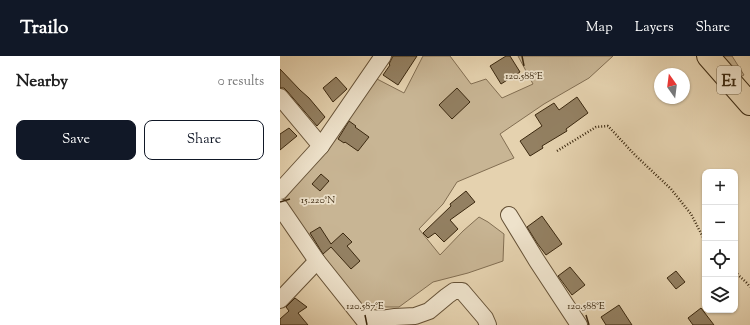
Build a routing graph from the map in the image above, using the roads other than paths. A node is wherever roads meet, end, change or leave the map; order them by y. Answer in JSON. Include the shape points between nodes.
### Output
{"nodes":[{"id":1,"x":382,"y":56,"type":"edge"},
{"id":2,"x":708,"y":56,"type":"edge"},
{"id":3,"x":280,"y":98,"type":"edge"},
{"id":4,"x":750,"y":104,"type":"edge"},
{"id":5,"x":322,"y":146,"type":"junction"},
{"id":6,"x":280,"y":191,"type":"edge"},
{"id":7,"x":280,"y":207,"type":"edge"},
{"id":8,"x":509,"y":216,"type":"dead end"},
{"id":9,"x":317,"y":261,"type":"junction"},
{"id":10,"x":280,"y":300,"type":"edge"},
{"id":11,"x":365,"y":321,"type":"edge"},
{"id":12,"x":488,"y":325,"type":"edge"},
{"id":13,"x":579,"y":325,"type":"edge"}],
"edges":[{"from":1,"to":5,"type":"street"},
{"from":2,"to":4,"type":"highway","number":"E1"},
{"from":3,"to":5,"type":"street"},
{"from":5,"to":6,"type":"street"},
{"from":7,"to":9,"type":"street"},
{"from":8,"to":13,"type":"street"},
{"from":9,"to":10,"type":"street"},
{"from":9,"to":11,"type":"street"},
{"from":11,"to":12,"type":"street","via":[[415,316],[429,311],[454,291],[462,291]]}]}
